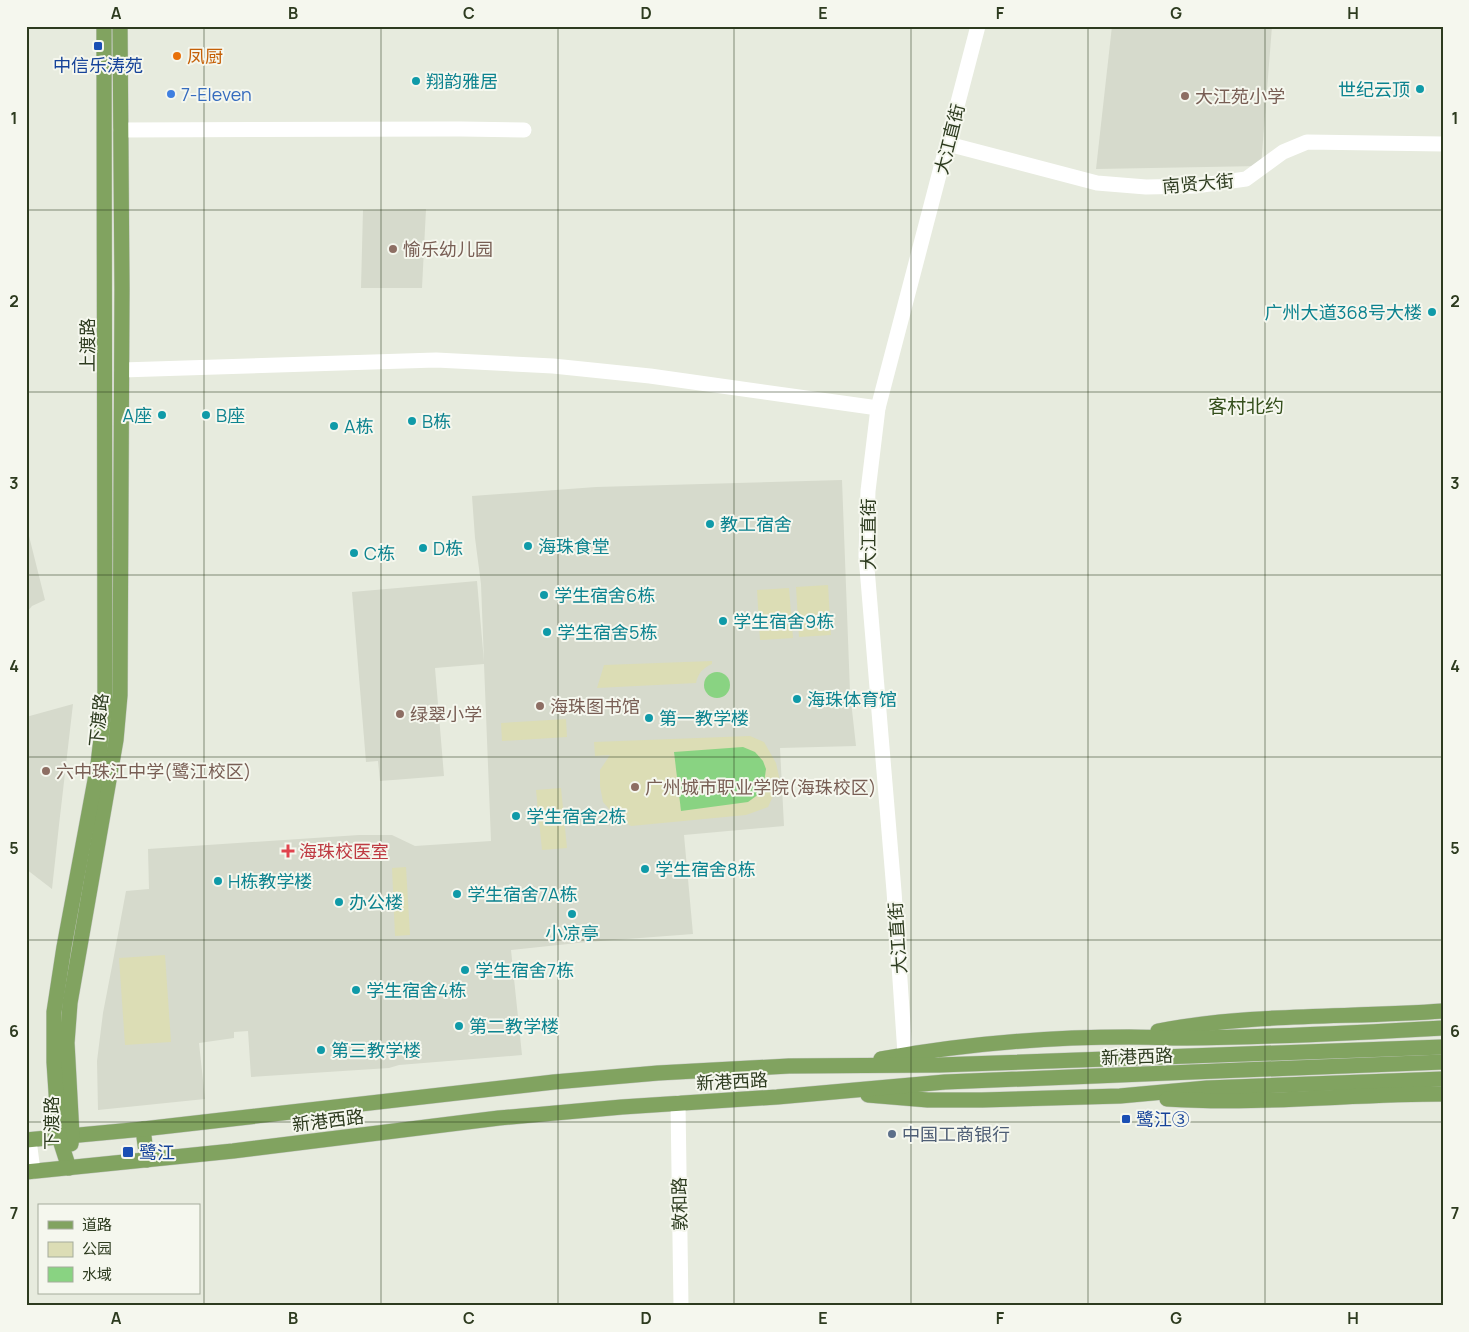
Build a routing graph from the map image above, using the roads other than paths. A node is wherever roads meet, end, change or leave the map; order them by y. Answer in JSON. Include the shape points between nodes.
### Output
{"nodes":[{"id":1,"x":104,"y":26,"type":"edge"},
{"id":2,"x":120,"y":26,"type":"edge"},
{"id":3,"x":978,"y":26,"type":"edge"},
{"id":4,"x":121,"y":130,"type":"junction"},
{"id":5,"x":524,"y":130,"type":"dead end"},
{"id":6,"x":948,"y":144,"type":"junction"},
{"id":7,"x":1443,"y":144,"type":"edge"},
{"id":8,"x":122,"y":370,"type":"junction"},
{"id":9,"x":878,"y":408,"type":"junction"},
{"id":10,"x":121,"y":663,"type":"joint"},
{"id":11,"x":105,"y":664,"type":"joint"},
{"id":12,"x":1443,"y":1011,"type":"edge"},
{"id":13,"x":1443,"y":1028,"type":"edge"},
{"id":14,"x":1129,"y":1037,"type":"junction"},
{"id":15,"x":1443,"y":1047,"type":"edge"},
{"id":16,"x":905,"y":1054,"type":"junction"},
{"id":17,"x":1443,"y":1062,"type":"edge"},
{"id":18,"x":843,"y":1066,"type":"junction"},
{"id":19,"x":1443,"y":1079,"type":"edge"},
{"id":20,"x":840,"y":1092,"type":"junction"},
{"id":21,"x":1443,"y":1094,"type":"edge"},
{"id":22,"x":1120,"y":1096,"type":"junction"},
{"id":23,"x":678,"y":1103,"type":"junction"},
{"id":24,"x":143,"y":1129,"type":"junction"},
{"id":25,"x":66,"y":1136,"type":"junction"},
{"id":26,"x":28,"y":1140,"type":"edge"},
{"id":27,"x":147,"y":1160,"type":"junction"},
{"id":28,"x":68,"y":1168,"type":"junction"},
{"id":29,"x":29,"y":1172,"type":"edge"},
{"id":30,"x":681,"y":1306,"type":"edge"}],
"edges":[{"from":1,"to":11,"type":"main road","name":"上渡路"},
{"from":2,"to":4,"type":"main road","name":"上渡路"},
{"from":3,"to":6,"type":"street","name":"大江直街"},
{"from":4,"to":5,"type":"street"},
{"from":4,"to":8,"type":"main road","name":"上渡路"},
{"from":6,"to":7,"type":"street","name":"南贤大街","via":[[1097,183],[1146,187],[1195,186],[1246,179],[1282,152],[1307,142]]},
{"from":6,"to":9,"type":"street","name":"大江直街"},
{"from":8,"to":9,"type":"street","via":[[436,360],[553,366],[650,376]]},
{"from":8,"to":10,"type":"main road","name":"上渡路"},
{"from":9,"to":16,"type":"street","name":"大江直街","via":[[868,491],[866,549]]},
{"from":10,"to":25,"type":"main road","name":"下渡路","via":[[116,740],[70,1003]]},
{"from":11,"to":25,"type":"main road","name":"下渡路","via":[[105,704],[98,764],[54,1012],[54,1062]]},
{"from":12,"to":14,"type":"main road","via":[[1226,1021]]},
{"from":13,"to":14,"type":"main road","via":[[1212,1038]]},
{"from":14,"to":16,"type":"main road","via":[[1034,1040]]},
{"from":15,"to":18,"type":"main road","name":"新港西路"},
{"from":16,"to":18,"type":"main road"},
{"from":17,"to":20,"type":"main road","name":"新港西路","via":[[945,1082]]},
{"from":18,"to":24,"type":"main road","name":"新港西路","via":[[736,1068],[596,1078]]},
{"from":19,"to":22,"type":"main road","via":[[1207,1088]]},
{"from":20,"to":22,"type":"main road","via":[[928,1100]]},
{"from":20,"to":23,"type":"main road","name":"新港西路"},
{"from":21,"to":22,"type":"main road","via":[[1231,1102]]},
{"from":23,"to":27,"type":"main road","name":"新港西路","via":[[499,1118]]},
{"from":23,"to":30,"type":"street","name":"敦和路"},
{"from":24,"to":25,"type":"main road","name":"新港西路"},
{"from":24,"to":27,"type":"main road"},
{"from":25,"to":26,"type":"main road","name":"新港西路"},
{"from":25,"to":28,"type":"main road","name":"下渡路"},
{"from":26,"to":29,"type":"street"},
{"from":27,"to":28,"type":"main road","name":"新港西路"},
{"from":28,"to":29,"type":"main road","name":"新港西路"}]}
